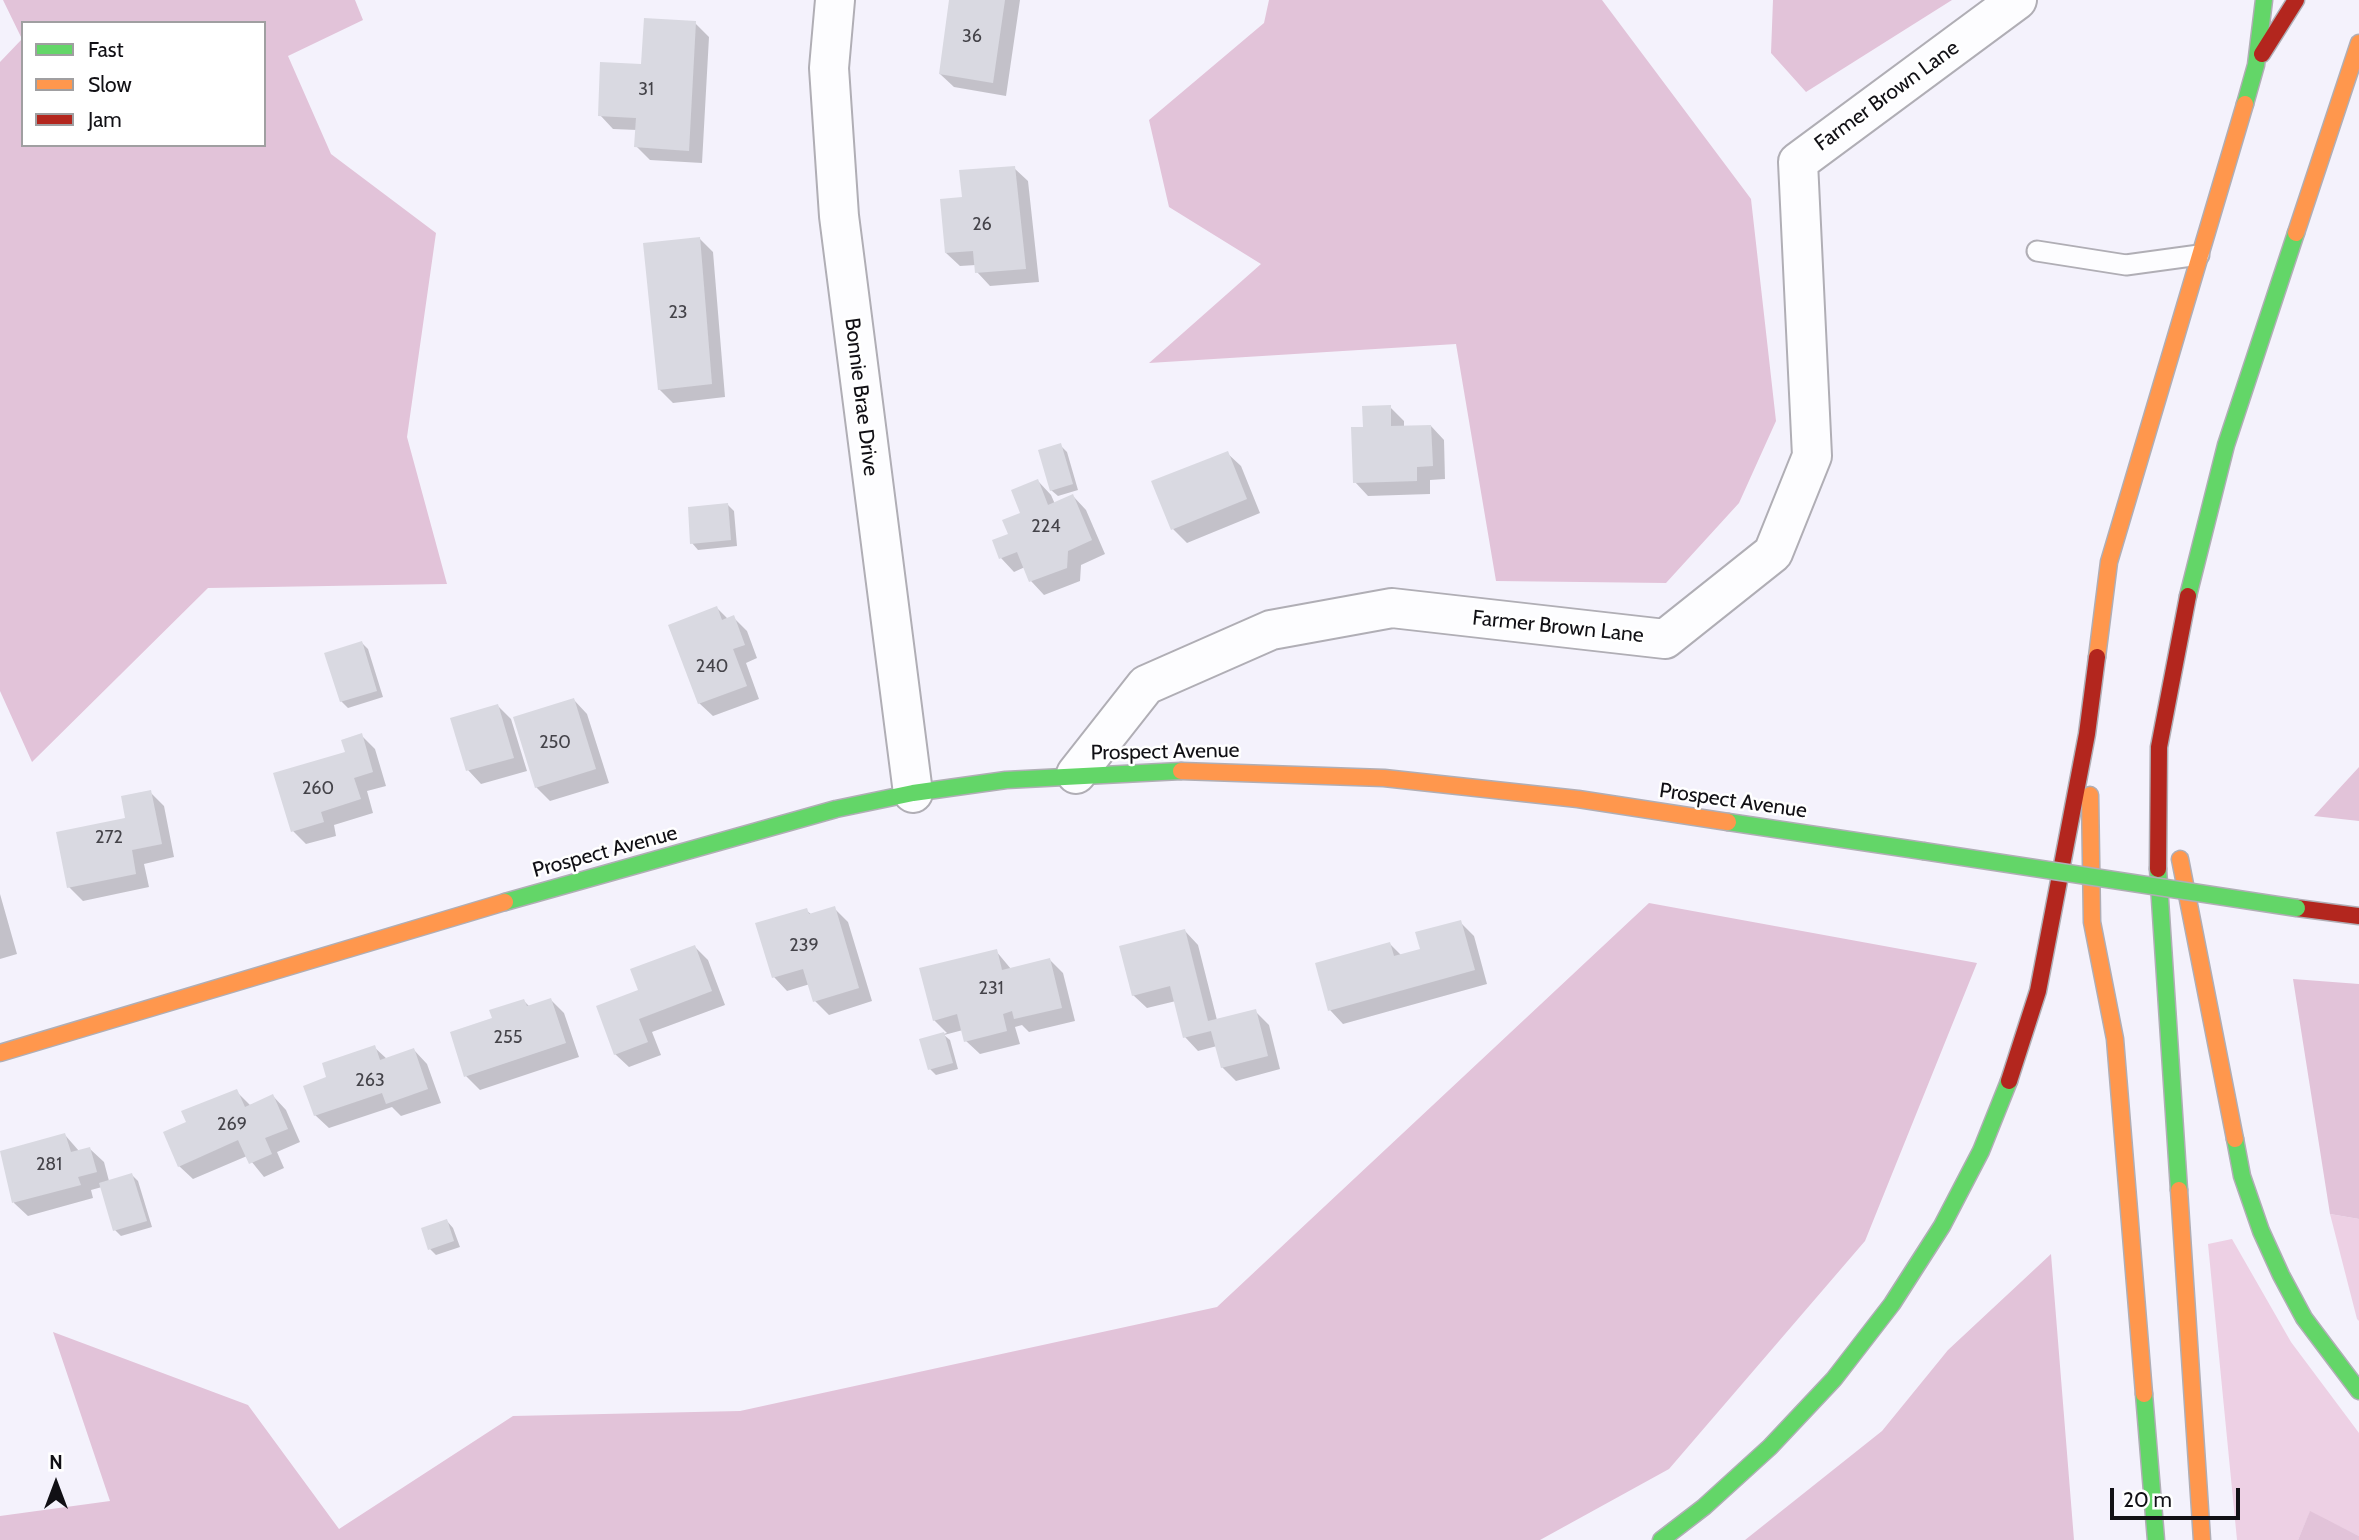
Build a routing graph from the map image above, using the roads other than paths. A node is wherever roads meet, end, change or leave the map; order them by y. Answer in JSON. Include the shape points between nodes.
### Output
{"nodes":[{"id":1,"x":835,"y":0,"type":"edge"},
{"id":2,"x":2017,"y":0,"type":"edge"},
{"id":3,"x":2264,"y":0,"type":"edge"},
{"id":4,"x":2296,"y":0,"type":"edge"},
{"id":5,"x":2359,"y":43,"type":"edge"},
{"id":6,"x":2359,"y":64,"type":"edge"},
{"id":7,"x":2256,"y":65,"type":"junction"},
{"id":8,"x":2347,"y":76,"type":"junction"},
{"id":9,"x":2037,"y":251,"type":"dead end"},
{"id":10,"x":2199,"y":255,"type":"junction"},
{"id":11,"x":2087,"y":734,"type":"junction"},
{"id":12,"x":2159,"y":747,"type":"junction"},
{"id":13,"x":1076,"y":774,"type":"junction"},
{"id":14,"x":914,"y":793,"type":"junction"},
{"id":15,"x":2359,"y":916,"type":"edge"},
{"id":16,"x":0,"y":1053,"type":"edge"},
{"id":17,"x":2359,"y":1391,"type":"edge"},
{"id":18,"x":1661,"y":1540,"type":"edge"},
{"id":19,"x":2156,"y":1540,"type":"edge"},
{"id":20,"x":2202,"y":1540,"type":"edge"}],
"edges":[{"from":1,"to":14,"type":"street","name":"Bonnie Brae Drive","via":[[829,80],[839,216]]},
{"from":2,"to":13,"type":"street","name":"Farmer Brown Lane","via":[[1797,162],[1812,456],[1773,553],[1665,639],[1392,608],[1272,630],[1146,685]]},
{"from":3,"to":7,"type":"main road"},
{"from":4,"to":7,"type":"main road"},
{"from":5,"to":8,"type":"main road"},
{"from":6,"to":8,"type":"main road"},
{"from":7,"to":10,"type":"main road"},
{"from":8,"to":12,"type":"main road","via":[[2226,445],[2194,558]]},
{"from":9,"to":10,"type":"lane","via":[[2126,265]]},
{"from":10,"to":11,"type":"main road","via":[[2109,562]]},
{"from":11,"to":18,"type":"main road","via":[[2038,991],[1986,1140],[1942,1226],[1892,1304],[1834,1379],[1770,1447]]},
{"from":11,"to":19,"type":"main road","via":[[2092,922],[2115,1039]]},
{"from":12,"to":17,"type":"main road","via":[[2242,1176],[2287,1286],[2331,1357]]},
{"from":12,"to":20,"type":"main road","via":[[2157,834],[2167,1034]]},
{"from":13,"to":14,"type":"main road","name":"Prospect Avenue"},
{"from":13,"to":15,"type":"main road","name":"Prospect Avenue","bridge":true,"via":[[1193,770],[1384,778],[1578,799]]},
{"from":14,"to":16,"type":"main road","name":"Prospect Avenue","via":[[836,809],[530,894]]}]}
